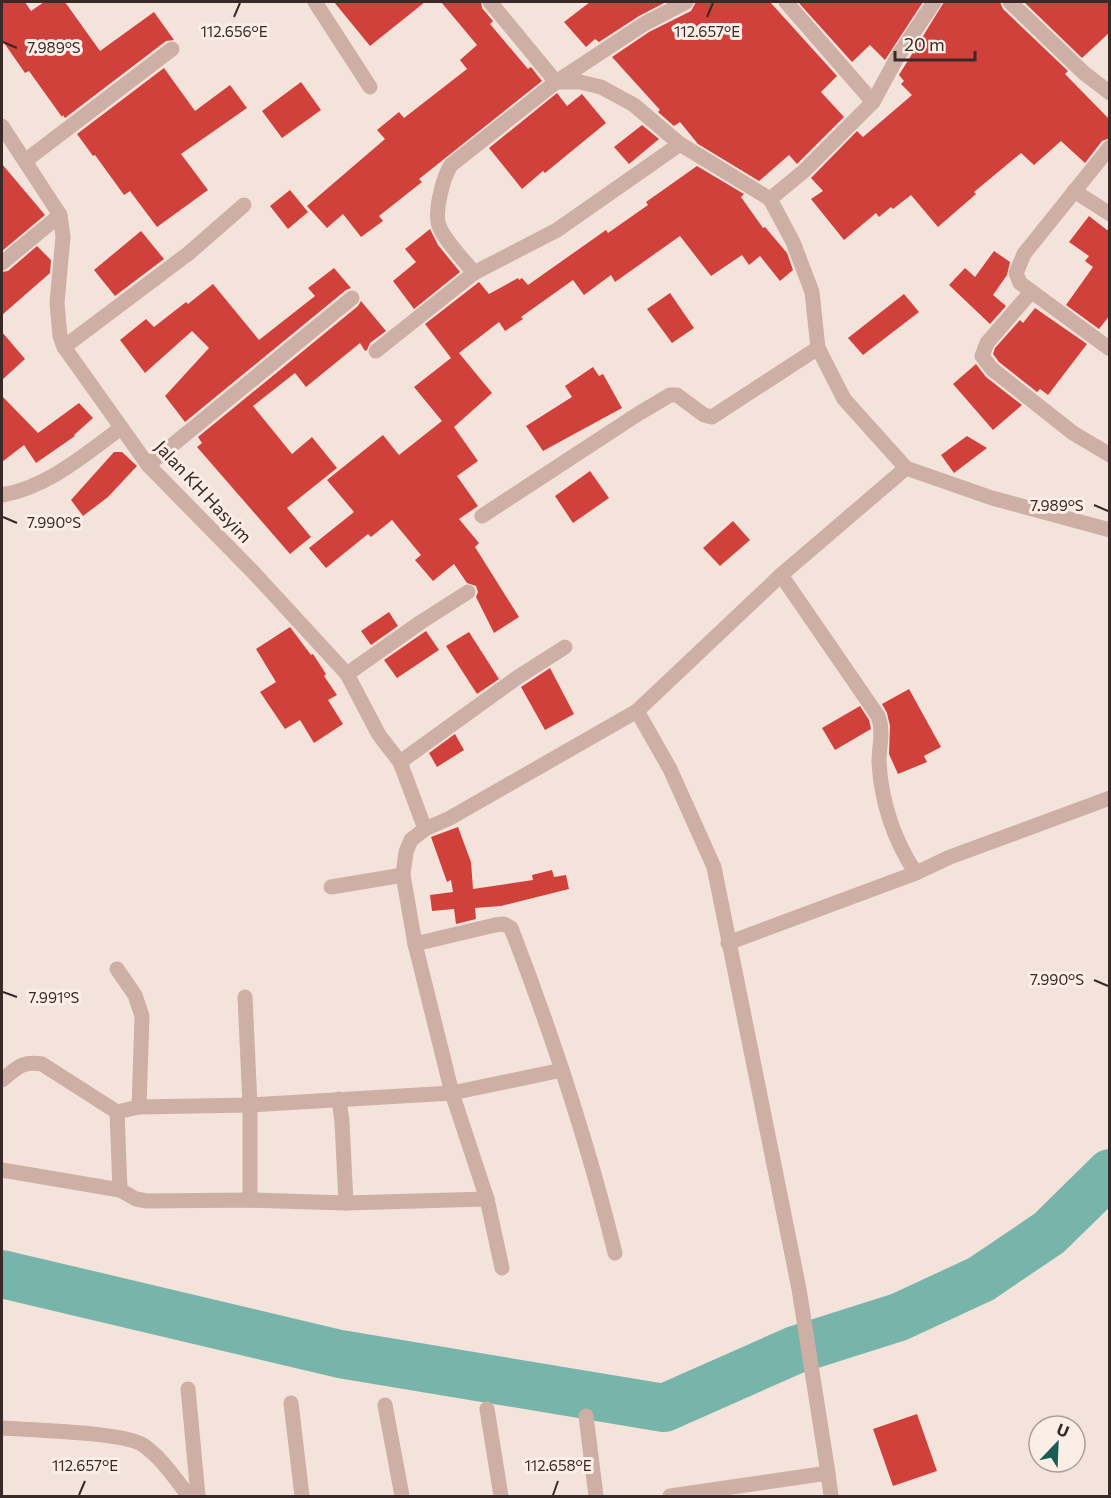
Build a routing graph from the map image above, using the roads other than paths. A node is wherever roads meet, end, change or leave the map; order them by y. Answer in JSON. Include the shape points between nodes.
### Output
{"nodes":[{"id":1,"x":315,"y":2,"type":"edge"},
{"id":2,"x":490,"y":2,"type":"edge"},
{"id":3,"x":686,"y":2,"type":"edge"},
{"id":4,"x":786,"y":2,"type":"edge"},
{"id":5,"x":934,"y":2,"type":"edge"},
{"id":6,"x":1010,"y":2,"type":"edge"},
{"id":7,"x":172,"y":50,"type":"dead end"},
{"id":8,"x":556,"y":82,"type":"junction"},
{"id":9,"x":370,"y":87,"type":"dead end"},
{"id":10,"x":1110,"y":93,"type":"edge"},
{"id":11,"x":873,"y":102,"type":"junction"},
{"id":12,"x":3,"y":130,"type":"edge"},
{"id":13,"x":680,"y":144,"type":"junction"},
{"id":14,"x":1110,"y":147,"type":"edge"},
{"id":15,"x":25,"y":161,"type":"junction"},
{"id":16,"x":1074,"y":191,"type":"junction"},
{"id":17,"x":770,"y":199,"type":"junction"},
{"id":18,"x":244,"y":205,"type":"dead end"},
{"id":19,"x":60,"y":214,"type":"junction"},
{"id":20,"x":1110,"y":214,"type":"edge"},
{"id":21,"x":2,"y":263,"type":"edge"},
{"id":22,"x":474,"y":273,"type":"junction"},
{"id":23,"x":1031,"y":292,"type":"junction"},
{"id":24,"x":352,"y":298,"type":"dead end"},
{"id":25,"x":64,"y":348,"type":"junction"},
{"id":26,"x":818,"y":348,"type":"junction"},
{"id":27,"x":1110,"y":350,"type":"edge"},
{"id":28,"x":376,"y":351,"type":"dead end"},
{"id":29,"x":121,"y":428,"type":"junction"},
{"id":30,"x":1110,"y":455,"type":"edge"},
{"id":31,"x":148,"y":465,"type":"junction"},
{"id":32,"x":906,"y":468,"type":"junction"},
{"id":33,"x":2,"y":495,"type":"edge"},
{"id":34,"x":482,"y":516,"type":"dead end"},
{"id":35,"x":1110,"y":530,"type":"edge"},
{"id":36,"x":781,"y":575,"type":"junction"},
{"id":37,"x":468,"y":592,"type":"dead end"},
{"id":38,"x":565,"y":647,"type":"dead end"},
{"id":39,"x":347,"y":674,"type":"junction"},
{"id":40,"x":637,"y":711,"type":"junction"},
{"id":41,"x":400,"y":762,"type":"junction"},
{"id":42,"x":1110,"y":798,"type":"edge"},
{"id":43,"x":425,"y":829,"type":"junction"},
{"id":44,"x":915,"y":873,"type":"junction"},
{"id":45,"x":403,"y":875,"type":"junction"},
{"id":46,"x":331,"y":887,"type":"dead end"},
{"id":47,"x":728,"y":943,"type":"junction"},
{"id":48,"x":415,"y":945,"type":"junction"},
{"id":49,"x":117,"y":969,"type":"dead end"},
{"id":50,"x":246,"y":997,"type":"dead end"},
{"id":51,"x":562,"y":1070,"type":"junction"},
{"id":52,"x":2,"y":1080,"type":"edge"},
{"id":53,"x":452,"y":1093,"type":"junction"},
{"id":54,"x":339,"y":1099,"type":"junction"},
{"id":55,"x":250,"y":1105,"type":"junction"},
{"id":56,"x":139,"y":1107,"type":"junction"},
{"id":57,"x":117,"y":1112,"type":"junction"},
{"id":58,"x":2,"y":1170,"type":"edge"},
{"id":59,"x":120,"y":1190,"type":"junction"},
{"id":60,"x":487,"y":1199,"type":"junction"},
{"id":61,"x":250,"y":1200,"type":"junction"},
{"id":62,"x":346,"y":1203,"type":"junction"},
{"id":63,"x":615,"y":1253,"type":"dead end"},
{"id":64,"x":502,"y":1269,"type":"dead end"},
{"id":65,"x":188,"y":1389,"type":"dead end"},
{"id":66,"x":291,"y":1403,"type":"dead end"},
{"id":67,"x":385,"y":1405,"type":"dead end"},
{"id":68,"x":487,"y":1409,"type":"dead end"},
{"id":69,"x":586,"y":1416,"type":"dead end"},
{"id":70,"x":2,"y":1428,"type":"edge"},
{"id":71,"x":828,"y":1473,"type":"junction"},
{"id":72,"x":189,"y":1497,"type":"edge"},
{"id":73,"x":198,"y":1497,"type":"edge"},
{"id":74,"x":303,"y":1497,"type":"edge"},
{"id":75,"x":402,"y":1497,"type":"edge"},
{"id":76,"x":501,"y":1497,"type":"edge"},
{"id":77,"x":596,"y":1497,"type":"edge"},
{"id":78,"x":670,"y":1497,"type":"edge"},
{"id":79,"x":831,"y":1497,"type":"edge"}],
"edges":[{"from":1,"to":9,"type":"street"},
{"from":2,"to":8,"type":"street"},
{"from":3,"to":8,"type":"street","via":[[644,24]]},
{"from":4,"to":11,"type":"street"},
{"from":5,"to":11,"type":"street"},
{"from":6,"to":10,"type":"street"},
{"from":7,"to":15,"type":"street"},
{"from":8,"to":13,"type":"street","via":[[601,87],[634,105]]},
{"from":8,"to":22,"type":"street","via":[[450,165],[446,173],[439,227]]},
{"from":11,"to":17,"type":"street"},
{"from":12,"to":15,"type":"street","name":"Jalan KH Hasyim"},
{"from":13,"to":17,"type":"street"},
{"from":13,"to":22,"type":"street","via":[[557,230]]},
{"from":14,"to":16,"type":"street"},
{"from":15,"to":19,"type":"street","name":"Jalan KH Hasyim"},
{"from":16,"to":20,"type":"street"},
{"from":16,"to":23,"type":"street","via":[[1019,262],[1016,273],[1020,284]]},
{"from":17,"to":26,"type":"street","via":[[794,242],[812,292]]},
{"from":18,"to":25,"type":"street","via":[[189,253]]},
{"from":19,"to":21,"type":"street"},
{"from":19,"to":25,"type":"street","name":"Jalan KH Hasyim","via":[[63,237],[57,303]]},
{"from":22,"to":28,"type":"street"},
{"from":23,"to":27,"type":"street"},
{"from":23,"to":30,"type":"street","via":[[987,343],[982,356],[992,369],[1073,433]]},
{"from":24,"to":31,"type":"street"},
{"from":25,"to":29,"type":"street","name":"Jalan KH Hasyim"},
{"from":26,"to":32,"type":"street","via":[[844,399]]},
{"from":26,"to":34,"type":"street","via":[[712,417],[677,395],[670,395]]},
{"from":29,"to":31,"type":"street","name":"Jalan KH Hasyim"},
{"from":29,"to":33,"type":"street","via":[[52,478]]},
{"from":31,"to":39,"type":"street","name":"Jalan KH Hasyim"},
{"from":32,"to":35,"type":"street","via":[[992,498]]},
{"from":32,"to":36,"type":"street"},
{"from":36,"to":40,"type":"street"},
{"from":36,"to":44,"type":"street","via":[[878,716],[883,731],[879,752],[885,805],[904,857]]},
{"from":37,"to":39,"type":"street"},
{"from":38,"to":41,"type":"street","via":[[518,676]]},
{"from":39,"to":41,"type":"street","name":"Jalan KH Hasyim","via":[[379,735]]},
{"from":40,"to":43,"type":"street"},
{"from":40,"to":47,"type":"street","via":[[670,769],[714,867]]},
{"from":41,"to":43,"type":"street","name":"Jalan KH Hasyim"},
{"from":42,"to":44,"type":"street"},
{"from":43,"to":45,"type":"street","via":[[408,846]]},
{"from":44,"to":47,"type":"street"},
{"from":45,"to":46,"type":"street"},
{"from":45,"to":48,"type":"street"},
{"from":47,"to":71,"type":"street","via":[[799,1289]]},
{"from":48,"to":51,"type":"street","via":[[495,925],[509,926]]},
{"from":48,"to":53,"type":"street"},
{"from":49,"to":56,"type":"street","via":[[135,995],[142,1016]]},
{"from":50,"to":55,"type":"street"},
{"from":51,"to":53,"type":"street"},
{"from":51,"to":63,"type":"street"},
{"from":52,"to":57,"type":"street","via":[[22,1064],[42,1064]]},
{"from":53,"to":54,"type":"street"},
{"from":53,"to":60,"type":"street"},
{"from":54,"to":55,"type":"street"},
{"from":54,"to":62,"type":"street"},
{"from":55,"to":56,"type":"street"},
{"from":55,"to":61,"type":"street"},
{"from":56,"to":57,"type":"street"},
{"from":57,"to":59,"type":"street"},
{"from":58,"to":59,"type":"street"},
{"from":59,"to":61,"type":"street","via":[[147,1201]]},
{"from":60,"to":62,"type":"street"},
{"from":60,"to":64,"type":"street"},
{"from":61,"to":62,"type":"street"},
{"from":65,"to":73,"type":"street"},
{"from":66,"to":74,"type":"street"},
{"from":67,"to":75,"type":"street"},
{"from":68,"to":76,"type":"street"},
{"from":69,"to":77,"type":"street"},
{"from":70,"to":72,"type":"street","via":[[119,1437],[142,1444]]},
{"from":71,"to":78,"type":"street"},
{"from":71,"to":79,"type":"street"}]}
